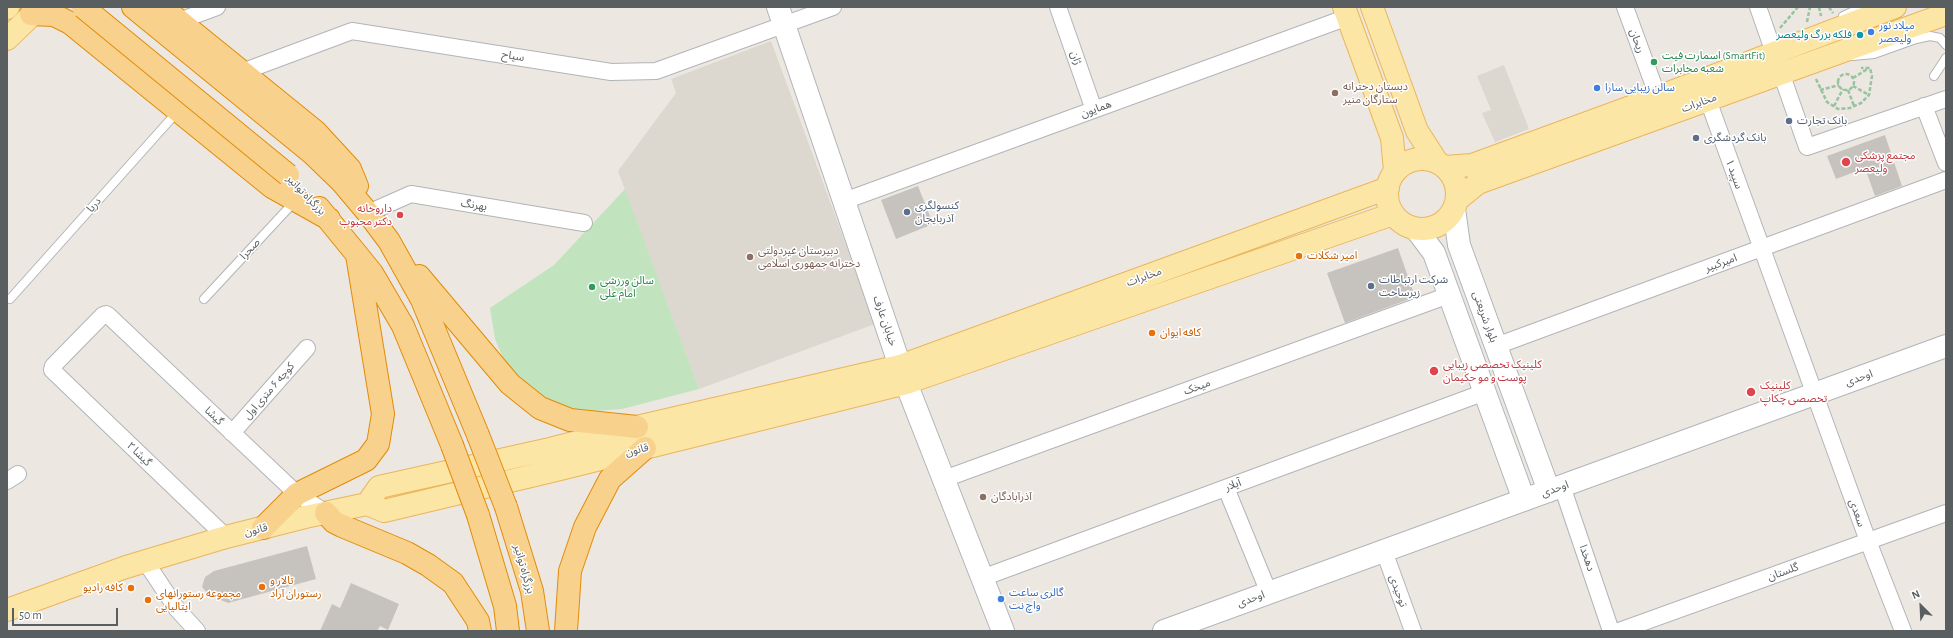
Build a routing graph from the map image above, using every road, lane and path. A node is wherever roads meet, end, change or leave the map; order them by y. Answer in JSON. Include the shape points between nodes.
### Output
{"nodes":[{"id":1,"x":83,"y":7,"type":"edge"},
{"id":2,"x":98,"y":7,"type":"edge"},
{"id":3,"x":133,"y":7,"type":"edge"},
{"id":4,"x":162,"y":7,"type":"edge"},
{"id":5,"x":217,"y":7,"type":"edge"},
{"id":6,"x":833,"y":7,"type":"edge"},
{"id":7,"x":1058,"y":7,"type":"edge"},
{"id":8,"x":1372,"y":7,"type":"edge"},
{"id":9,"x":1625,"y":7,"type":"edge"},
{"id":10,"x":1758,"y":7,"type":"edge"},
{"id":11,"x":1798,"y":7,"type":"edge"},
{"id":12,"x":1810,"y":7,"type":"edge"},
{"id":13,"x":1819,"y":7,"type":"edge"},
{"id":14,"x":1829,"y":7,"type":"edge"},
{"id":15,"x":1876,"y":9,"type":"edge"},
{"id":16,"x":36,"y":11,"type":"edge"},
{"id":17,"x":1346,"y":12,"type":"edge"},
{"id":18,"x":1833,"y":12,"type":"dead end"},
{"id":19,"x":1946,"y":14,"type":"edge"},
{"id":20,"x":781,"y":16,"type":"edge"},
{"id":21,"x":179,"y":21,"type":"junction"},
{"id":22,"x":1817,"y":27,"type":"junction"},
{"id":23,"x":89,"y":38,"type":"junction"},
{"id":24,"x":7,"y":39,"type":"edge"},
{"id":25,"x":1946,"y":44,"type":"edge"},
{"id":26,"x":1836,"y":53,"type":"junction"},
{"id":27,"x":1775,"y":55,"type":"junction"},
{"id":28,"x":1946,"y":58,"type":"edge"},
{"id":29,"x":1857,"y":68,"type":"dead end"},
{"id":30,"x":1870,"y":68,"type":"junction"},
{"id":31,"x":242,"y":72,"type":"junction"},
{"id":32,"x":1814,"y":74,"type":"dead end"},
{"id":33,"x":1934,"y":76,"type":"dead end"},
{"id":34,"x":1853,"y":78,"type":"junction"},
{"id":35,"x":1839,"y":85,"type":"junction"},
{"id":36,"x":1853,"y":86,"type":"junction"},
{"id":37,"x":1843,"y":89,"type":"junction"},
{"id":38,"x":1820,"y":90,"type":"junction"},
{"id":39,"x":1848,"y":90,"type":"junction"},
{"id":40,"x":1869,"y":95,"type":"junction"},
{"id":41,"x":1658,"y":97,"type":"junction"},
{"id":42,"x":1946,"y":98,"type":"edge"},
{"id":43,"x":1708,"y":100,"type":"junction"},
{"id":44,"x":1834,"y":106,"type":"junction"},
{"id":45,"x":1854,"y":106,"type":"junction"},
{"id":46,"x":1924,"y":106,"type":"junction"},
{"id":47,"x":1094,"y":110,"type":"junction"},
{"id":48,"x":179,"y":111,"type":"junction"},
{"id":49,"x":1946,"y":163,"type":"edge"},
{"id":50,"x":1441,"y":165,"type":"junction"},
{"id":51,"x":1391,"y":180,"type":"junction"},
{"id":52,"x":1946,"y":180,"type":"edge"},
{"id":53,"x":296,"y":200,"type":"junction"},
{"id":54,"x":844,"y":201,"type":"junction"},
{"id":55,"x":1455,"y":205,"type":"junction"},
{"id":56,"x":368,"y":213,"type":"junction"},
{"id":57,"x":1393,"y":214,"type":"junction"},
{"id":58,"x":329,"y":219,"type":"junction"},
{"id":59,"x":584,"y":223,"type":"dead end"},
{"id":60,"x":1416,"y":229,"type":"junction"},
{"id":61,"x":389,"y":241,"type":"junction"},
{"id":62,"x":1761,"y":248,"type":"junction"},
{"id":63,"x":357,"y":254,"type":"junction"},
{"id":64,"x":1450,"y":295,"type":"junction"},
{"id":65,"x":10,"y":299,"type":"dead end"},
{"id":66,"x":204,"y":299,"type":"dead end"},
{"id":67,"x":1496,"y":346,"type":"junction"},
{"id":68,"x":1946,"y":346,"type":"edge"},
{"id":69,"x":307,"y":348,"type":"dead end"},
{"id":70,"x":52,"y":370,"type":"joint"},
{"id":71,"x":903,"y":374,"type":"junction"},
{"id":72,"x":1485,"y":392,"type":"junction"},
{"id":73,"x":1814,"y":394,"type":"junction"},
{"id":74,"x":637,"y":427,"type":"junction"},
{"id":75,"x":232,"y":433,"type":"junction"},
{"id":76,"x":645,"y":448,"type":"junction"},
{"id":77,"x":944,"y":479,"type":"junction"},
{"id":78,"x":1226,"y":488,"type":"junction"},
{"id":79,"x":1555,"y":488,"type":"junction"},
{"id":80,"x":297,"y":494,"type":"junction"},
{"id":81,"x":1524,"y":500,"type":"junction"},
{"id":82,"x":367,"y":504,"type":"junction"},
{"id":83,"x":326,"y":513,"type":"junction"},
{"id":84,"x":1946,"y":513,"type":"edge"},
{"id":85,"x":263,"y":528,"type":"junction"},
{"id":86,"x":226,"y":537,"type":"junction"},
{"id":87,"x":1868,"y":541,"type":"junction"},
{"id":88,"x":1384,"y":551,"type":"junction"},
{"id":89,"x":145,"y":561,"type":"junction"},
{"id":90,"x":982,"y":578,"type":"junction"},
{"id":91,"x":1269,"y":593,"type":"junction"},
{"id":92,"x":7,"y":610,"type":"edge"},
{"id":93,"x":197,"y":631,"type":"edge"},
{"id":94,"x":480,"y":631,"type":"edge"},
{"id":95,"x":508,"y":631,"type":"edge"},
{"id":96,"x":538,"y":631,"type":"edge"},
{"id":97,"x":566,"y":631,"type":"edge"},
{"id":98,"x":1003,"y":631,"type":"edge"},
{"id":99,"x":1164,"y":631,"type":"edge"},
{"id":100,"x":1413,"y":631,"type":"edge"},
{"id":101,"x":1611,"y":631,"type":"edge"},
{"id":102,"x":1619,"y":631,"type":"edge"},
{"id":103,"x":1902,"y":631,"type":"edge"}],
"edges":[{"from":1,"to":58,"type":"highway","name":"بزرگراه توانیر","bridge":true,"via":[[288,175]]},
{"from":2,"to":23,"type":"highway","via":[[91,19]]},
{"from":3,"to":56,"type":"highway","via":[[313,154],[341,181]]},
{"from":4,"to":21,"type":"highway"},
{"from":5,"to":21,"type":"street"},
{"from":6,"to":20,"type":"street"},
{"from":7,"to":47,"type":"street","name":"ژان"},
{"from":8,"to":50,"type":"main road","via":[[1417,131]]},
{"from":9,"to":41,"type":"street","name":"ریحان"},
{"from":10,"to":27,"type":"street"},
{"from":11,"to":27,"type":"path"},
{"from":12,"to":22,"type":"path"},
{"from":13,"to":22,"type":"path"},
{"from":14,"to":18,"type":"path"},
{"from":15,"to":22,"type":"main road","name":"مخابرات"},
{"from":16,"to":23,"type":"highway","via":[[54,15],[70,23]]},
{"from":16,"to":24,"type":"main road"},
{"from":17,"to":47,"type":"street","name":"همایون"},
{"from":17,"to":51,"type":"main road","via":[[1392,138]]},
{"from":19,"to":26,"type":"main road","name":"مخابرات"},
{"from":20,"to":31,"type":"street","name":"سیاح","via":[[656,71],[612,72],[352,31]]},
{"from":20,"to":54,"type":"street","name":"خیابان عارف"},
{"from":21,"to":31,"type":"highway"},
{"from":22,"to":27,"type":"main road","name":"مخابرات"},
{"from":23,"to":48,"type":"highway"},
{"from":25,"to":26,"type":"lane","via":[[1940,38],[1930,36],[1874,54],[1857,57]]},
{"from":26,"to":27,"type":"main road","name":"مخابرات"},
{"from":27,"to":41,"type":"main road","name":"مخابرات"},
{"from":27,"to":43,"type":"main road","name":"مخابرات"},
{"from":27,"to":46,"type":"street","via":[[1807,147]]},
{"from":28,"to":33,"type":"lane"},
{"from":29,"to":30,"type":"path"},
{"from":30,"to":34,"type":"path"},
{"from":30,"to":40,"type":"path","via":[[1872,76]]},
{"from":31,"to":56,"type":"highway","via":[[315,131],[350,169]]},
{"from":32,"to":38,"type":"path"},
{"from":34,"to":35,"type":"path","via":[[1842,76]]},
{"from":34,"to":36,"type":"path"},
{"from":35,"to":37,"type":"path"},
{"from":35,"to":38,"type":"path"},
{"from":36,"to":39,"type":"path"},
{"from":36,"to":40,"type":"path"},
{"from":37,"to":39,"type":"path"},
{"from":37,"to":44,"type":"path"},
{"from":38,"to":44,"type":"path","via":[[1827,102]]},
{"from":39,"to":45,"type":"path"},
{"from":40,"to":45,"type":"path"},
{"from":41,"to":50,"type":"main road","name":"مخابرات","via":[[1472,165]]},
{"from":42,"to":46,"type":"street"},
{"from":43,"to":55,"type":"main road","name":"مخابرات","via":[[1478,183]]},
{"from":43,"to":62,"type":"street","name":"سپید ۱"},
{"from":44,"to":45,"type":"path","via":[[1838,109]]},
{"from":46,"to":49,"type":"street"},
{"from":47,"to":54,"type":"street","name":"همایون"},
{"from":48,"to":53,"type":"highway","via":[[272,187]]},
{"from":48,"to":65,"type":"lane","name":"دریا"},
{"from":50,"to":51,"type":"main road","via":[[1419,159],[1406,163]]},
{"from":50,"to":55,"type":"main road","via":[[1455,182]]},
{"from":51,"to":57,"type":"main road","via":[[1387,197]]},
{"from":51,"to":71,"type":"main road","name":"مخابرات"},
{"from":52,"to":62,"type":"street","name":"امیرکبیر"},
{"from":53,"to":58,"type":"highway"},
{"from":53,"to":66,"type":"lane","name":"صحرا"},
{"from":54,"to":71,"type":"street","name":"خیابان عارف"},
{"from":55,"to":60,"type":"main road","via":[[1449,217],[1434,227]]},
{"from":55,"to":67,"type":"street","name":"بلوار شریعتى","via":[[1459,244]]},
{"from":56,"to":59,"type":"street","name":"بهرنگ","via":[[411,194]]},
{"from":56,"to":61,"type":"highway"},
{"from":57,"to":60,"type":"main road","via":[[1399,221]]},
{"from":57,"to":71,"type":"main road","name":"مخابرات"},
{"from":58,"to":63,"type":"highway","name":"بزرگراه توانیر"},
{"from":60,"to":64,"type":"street","via":[[1434,253]]},
{"from":61,"to":74,"type":"highway","via":[[510,384],[540,408],[570,420]]},
{"from":61,"to":96,"type":"highway","name":"بزرگراه توانیر","bridge":true,"via":[[422,300],[506,507],[532,591]]},
{"from":62,"to":67,"type":"street","name":"امیرکبیر"},
{"from":62,"to":73,"type":"street","name":"سپید ۱"},
{"from":63,"to":80,"type":"highway","via":[[383,414],[378,444],[366,460]]},
{"from":63,"to":95,"type":"highway","name":"بزرگراه توانیر","bridge":true,"via":[[372,273],[403,326],[452,445],[478,515],[505,606]]},
{"from":64,"to":72,"type":"street"},
{"from":64,"to":77,"type":"street","name":"میخک"},
{"from":67,"to":79,"type":"street","name":"بلوار شریعتى"},
{"from":68,"to":73,"type":"street","name":"اوحدی"},
{"from":69,"to":75,"type":"street","name":"کوچه ۶ متری اول"},
{"from":70,"to":75,"type":"street","name":"گیشا","via":[[53,366],[106,314]]},
{"from":70,"to":86,"type":"street","name":"گیشا ۲"},
{"from":71,"to":74,"type":"main road","name":"قانون"},
{"from":71,"to":76,"type":"main road","name":"قانون"},
{"from":71,"to":77,"type":"street","name":"خیابان عارف"},
{"from":72,"to":78,"type":"street","name":"آیلار"},
{"from":72,"to":81,"type":"street"},
{"from":73,"to":79,"type":"street","name":"اوحدی"},
{"from":73,"to":87,"type":"street","name":"سعدی"},
{"from":74,"to":82,"type":"main road","name":"قانون","via":[[379,487]]},
{"from":75,"to":80,"type":"street","name":"گیشا"},
{"from":76,"to":82,"type":"main road","name":"قانون","via":[[384,511]]},
{"from":76,"to":97,"type":"highway","via":[[610,479],[585,527],[570,570]]},
{"from":77,"to":90,"type":"street","name":"خیابان عارف"},
{"from":78,"to":90,"type":"street","name":"آیلار"},
{"from":78,"to":91,"type":"street"},
{"from":79,"to":81,"type":"street","name":"اوحدی"},
{"from":79,"to":101,"type":"street","name":"دهخدا"},
{"from":80,"to":83,"type":"street","name":"گیشا"},
{"from":80,"to":85,"type":"highway"},
{"from":81,"to":88,"type":"street","name":"اوحدی"},
{"from":82,"to":83,"type":"main road","name":"قانون"},
{"from":83,"to":85,"type":"main road","name":"قانون"},
{"from":83,"to":94,"type":"highway","via":[[338,524],[406,553],[453,583],[478,621]]},
{"from":84,"to":87,"type":"street","name":"گلستان"},
{"from":85,"to":86,"type":"main road","name":"قانون"},
{"from":86,"to":89,"type":"main road","name":"قانون"},
{"from":87,"to":102,"type":"street","name":"گلستان"},
{"from":87,"to":103,"type":"street","name":"سعدی"},
{"from":88,"to":91,"type":"street","name":"اوحدی"},
{"from":88,"to":100,"type":"street","name":"توحیدی"},
{"from":89,"to":92,"type":"main road","name":"قانون"},
{"from":89,"to":93,"type":"street","via":[[177,609]]},
{"from":90,"to":98,"type":"street","name":"خیابان عارف"},
{"from":91,"to":99,"type":"street","name":"اوحدی"}]}
